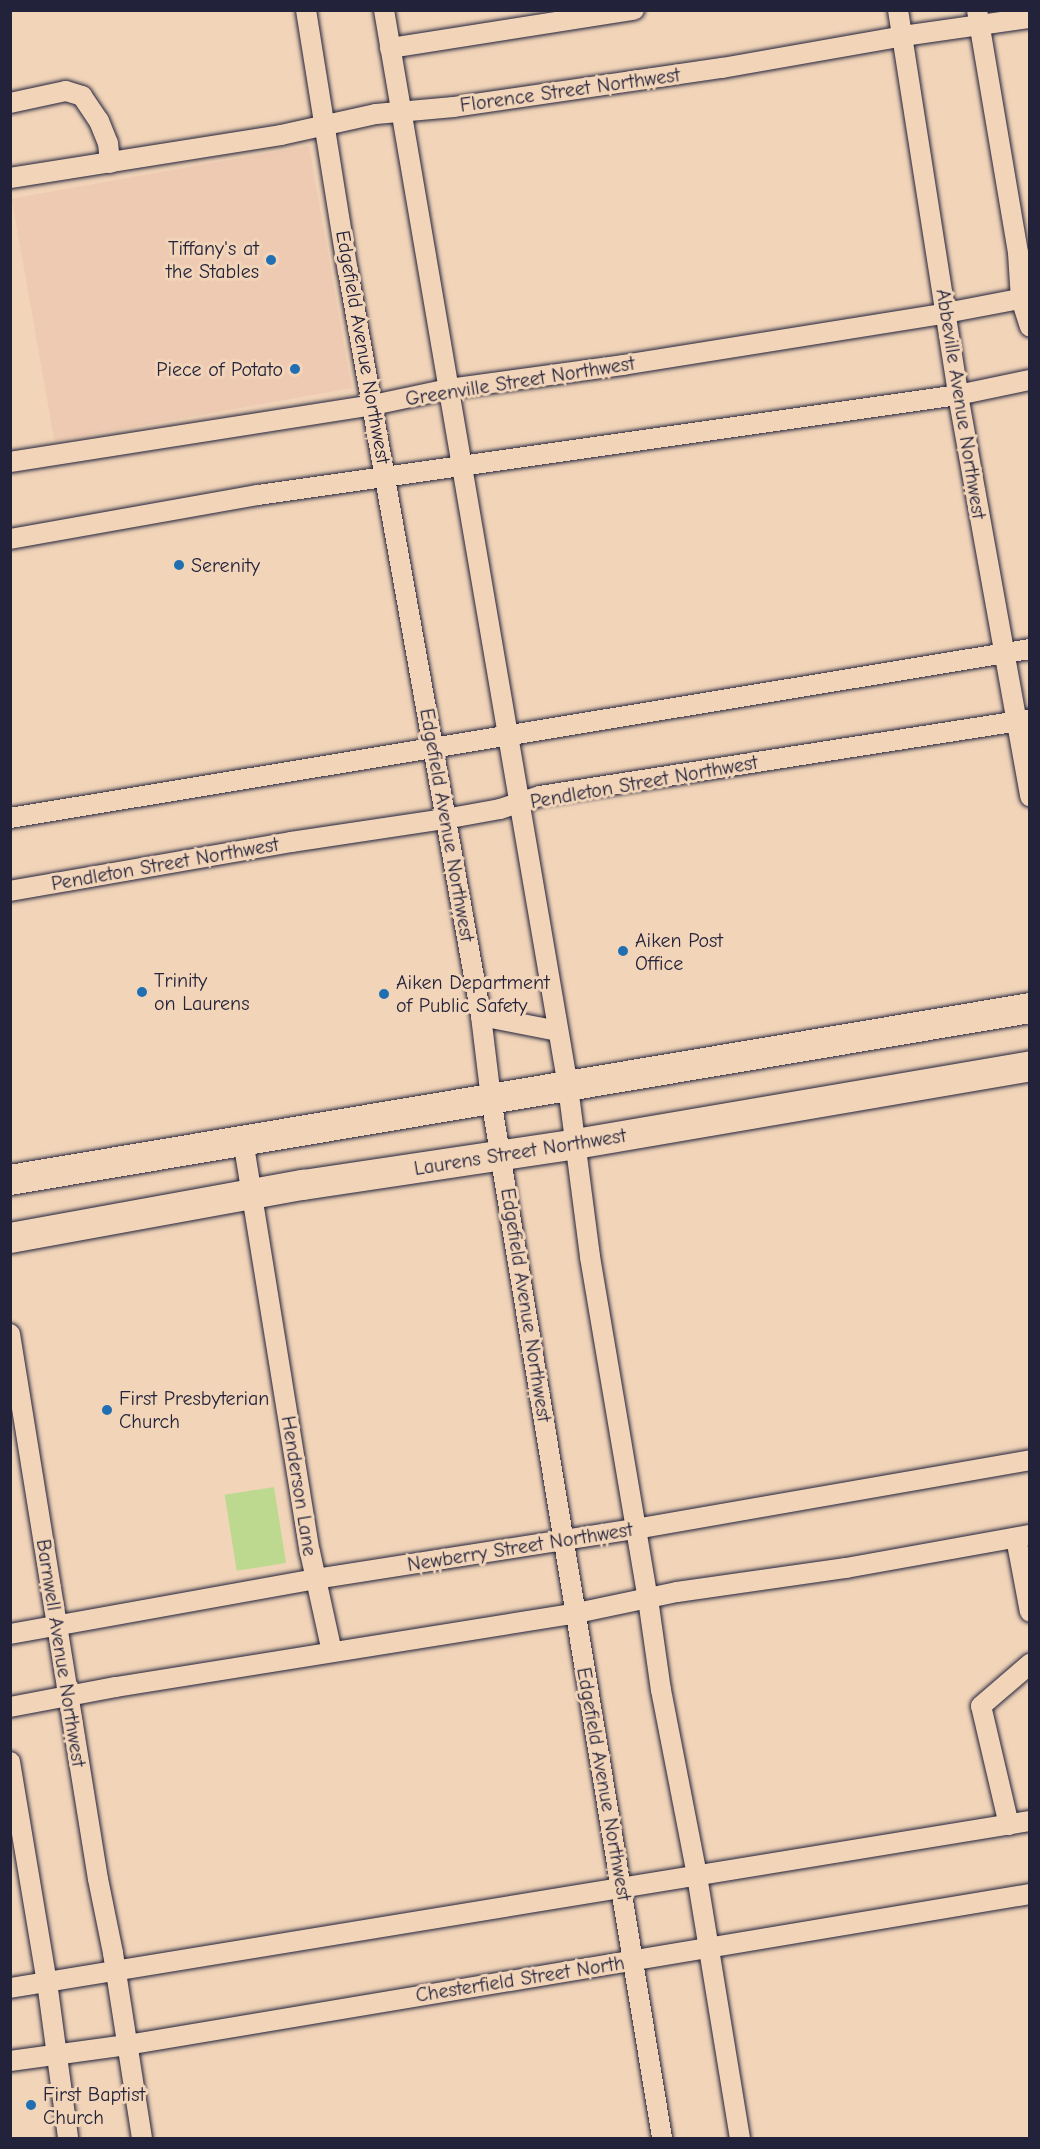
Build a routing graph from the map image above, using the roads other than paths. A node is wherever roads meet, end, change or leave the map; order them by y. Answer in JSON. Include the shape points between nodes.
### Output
{"nodes":[{"id":1,"x":306,"y":10,"type":"edge"},
{"id":2,"x":384,"y":10,"type":"edge"},
{"id":3,"x":634,"y":10,"type":"edge"},
{"id":4,"x":898,"y":10,"type":"edge"},
{"id":5,"x":978,"y":18,"type":"edge"},
{"id":6,"x":1029,"y":18,"type":"edge"},
{"id":7,"x":903,"y":36,"type":"junction"},
{"id":8,"x":390,"y":48,"type":"junction"},
{"id":9,"x":10,"y":103,"type":"edge"},
{"id":10,"x":402,"y":112,"type":"junction"},
{"id":11,"x":325,"y":127,"type":"junction"},
{"id":12,"x":110,"y":163,"type":"junction"},
{"id":13,"x":10,"y":178,"type":"edge"},
{"id":14,"x":1025,"y":298,"type":"edge"},
{"id":15,"x":946,"y":313,"type":"junction"},
{"id":16,"x":1029,"y":327,"type":"edge"},
{"id":17,"x":1029,"y":380,"type":"edge"},
{"id":18,"x":448,"y":389,"type":"junction"},
{"id":19,"x":958,"y":395,"type":"junction"},
{"id":20,"x":373,"y":405,"type":"junction"},
{"id":21,"x":10,"y":462,"type":"edge"},
{"id":22,"x":461,"y":465,"type":"junction"},
{"id":23,"x":386,"y":476,"type":"junction"},
{"id":24,"x":10,"y":539,"type":"edge"},
{"id":25,"x":1029,"y":649,"type":"edge"},
{"id":26,"x":1005,"y":654,"type":"junction"},
{"id":27,"x":1023,"y":720,"type":"edge"},
{"id":28,"x":508,"y":735,"type":"junction"},
{"id":29,"x":432,"y":749,"type":"junction"},
{"id":30,"x":1029,"y":797,"type":"edge"},
{"id":31,"x":520,"y":802,"type":"junction"},
{"id":32,"x":10,"y":818,"type":"edge"},
{"id":33,"x":445,"y":819,"type":"junction"},
{"id":34,"x":10,"y":891,"type":"edge"},
{"id":35,"x":1029,"y":1008,"type":"edge"},
{"id":36,"x":481,"y":1016,"type":"junction"},
{"id":37,"x":558,"y":1031,"type":"junction"},
{"id":38,"x":1029,"y":1066,"type":"edge"},
{"id":39,"x":568,"y":1087,"type":"junction"},
{"id":40,"x":491,"y":1099,"type":"junction"},
{"id":41,"x":243,"y":1140,"type":"junction"},
{"id":42,"x":576,"y":1144,"type":"junction"},
{"id":43,"x":502,"y":1154,"type":"junction"},
{"id":44,"x":10,"y":1180,"type":"edge"},
{"id":45,"x":252,"y":1195,"type":"junction"},
{"id":46,"x":10,"y":1238,"type":"edge"},
{"id":47,"x":10,"y":1334,"type":"edge"},
{"id":48,"x":1029,"y":1460,"type":"edge"},
{"id":49,"x":636,"y":1529,"type":"junction"},
{"id":50,"x":1023,"y":1536,"type":"edge"},
{"id":51,"x":564,"y":1540,"type":"junction"},
{"id":52,"x":315,"y":1579,"type":"junction"},
{"id":53,"x":648,"y":1599,"type":"junction"},
{"id":54,"x":1029,"y":1612,"type":"edge"},
{"id":55,"x":576,"y":1613,"type":"junction"},
{"id":56,"x":57,"y":1625,"type":"junction"},
{"id":57,"x":10,"y":1634,"type":"edge"},
{"id":58,"x":332,"y":1652,"type":"junction"},
{"id":59,"x":1029,"y":1664,"type":"edge"},
{"id":60,"x":69,"y":1697,"type":"junction"},
{"id":61,"x":10,"y":1707,"type":"edge"},
{"id":62,"x":10,"y":1762,"type":"edge"},
{"id":63,"x":1029,"y":1821,"type":"edge"},
{"id":64,"x":1009,"y":1825,"type":"junction"},
{"id":65,"x":697,"y":1876,"type":"junction"},
{"id":66,"x":622,"y":1888,"type":"junction"},
{"id":67,"x":1029,"y":1894,"type":"edge"},
{"id":68,"x":709,"y":1947,"type":"junction"},
{"id":69,"x":635,"y":1961,"type":"junction"},
{"id":70,"x":116,"y":1971,"type":"junction"},
{"id":71,"x":47,"y":1982,"type":"junction"},
{"id":72,"x":10,"y":1988,"type":"edge"},
{"id":73,"x":127,"y":2045,"type":"junction"},
{"id":74,"x":56,"y":2054,"type":"junction"},
{"id":75,"x":10,"y":2061,"type":"edge"},
{"id":76,"x":69,"y":2139,"type":"edge"},
{"id":77,"x":142,"y":2139,"type":"edge"},
{"id":78,"x":662,"y":2139,"type":"edge"},
{"id":79,"x":740,"y":2139,"type":"edge"}],
"edges":[{"from":1,"to":11,"type":"street","name":"Edgefield Avenue Northwest"},
{"from":2,"to":8,"type":"street"},
{"from":3,"to":8,"type":"street"},
{"from":4,"to":7,"type":"street","name":"Abbeville Avenue Northwest"},
{"from":5,"to":6,"type":"street","name":"Florence Street Northwest"},
{"from":5,"to":7,"type":"street","name":"Florence Street Northwest"},
{"from":5,"to":14,"type":"street"},
{"from":7,"to":10,"type":"street","name":"Florence Street Northwest","via":[[722,68]]},
{"from":7,"to":15,"type":"street","name":"Abbeville Avenue Northwest"},
{"from":8,"to":10,"type":"street"},
{"from":9,"to":12,"type":"street","via":[[66,91],[82,96],[99,120],[108,143]]},
{"from":10,"to":11,"type":"street","name":"Florence Street Northwest","via":[[376,114]]},
{"from":10,"to":18,"type":"street"},
{"from":11,"to":12,"type":"street","name":"Florence Street Northwest"},
{"from":11,"to":20,"type":"street","name":"Edgefield Avenue Northwest"},
{"from":12,"to":13,"type":"street","name":"Florence Street Northwest"},
{"from":14,"to":15,"type":"street","name":"Greenville Street Northwest"},
{"from":14,"to":16,"type":"street"},
{"from":15,"to":18,"type":"street","name":"Greenville Street Northwest"},
{"from":15,"to":19,"type":"street","name":"Abbeville Avenue Northwest"},
{"from":17,"to":19,"type":"street"},
{"from":18,"to":20,"type":"street","name":"Greenville Street Northwest"},
{"from":18,"to":22,"type":"street"},
{"from":19,"to":22,"type":"street"},
{"from":19,"to":26,"type":"street","name":"Abbeville Avenue Northwest"},
{"from":20,"to":21,"type":"street","name":"Greenville Street Northwest"},
{"from":20,"to":23,"type":"street","name":"Edgefield Avenue Northwest"},
{"from":22,"to":23,"type":"street"},
{"from":22,"to":28,"type":"street"},
{"from":23,"to":24,"type":"street"},
{"from":23,"to":29,"type":"street","name":"Edgefield Avenue Northwest"},
{"from":25,"to":26,"type":"street"},
{"from":26,"to":27,"type":"street","name":"Abbeville Avenue Northwest"},
{"from":26,"to":28,"type":"street"},
{"from":27,"to":30,"type":"street","name":"Abbeville Avenue Northwest"},
{"from":27,"to":31,"type":"street","name":"Pendleton Street Northwest"},
{"from":28,"to":29,"type":"street"},
{"from":28,"to":31,"type":"street"},
{"from":29,"to":32,"type":"street"},
{"from":29,"to":33,"type":"street","name":"Edgefield Avenue Northwest"},
{"from":31,"to":33,"type":"street","name":"Pendleton Street Northwest"},
{"from":31,"to":37,"type":"street"},
{"from":33,"to":34,"type":"street","name":"Pendleton Street Northwest"},
{"from":33,"to":36,"type":"street","name":"Edgefield Avenue Northwest"},
{"from":35,"to":39,"type":"main road"},
{"from":36,"to":37,"type":"street"},
{"from":36,"to":40,"type":"street","name":"Edgefield Avenue Northwest"},
{"from":37,"to":39,"type":"street"},
{"from":38,"to":42,"type":"main road","name":"Laurens Street Northwest"},
{"from":39,"to":40,"type":"main road"},
{"from":39,"to":42,"type":"street"},
{"from":40,"to":41,"type":"main road"},
{"from":40,"to":43,"type":"street","name":"Edgefield Avenue Northwest"},
{"from":41,"to":44,"type":"main road"},
{"from":41,"to":45,"type":"street","name":"Henderson Lane"},
{"from":42,"to":43,"type":"main road","name":"Laurens Street Northwest"},
{"from":42,"to":49,"type":"street","via":[[590,1257]]},
{"from":43,"to":45,"type":"main road","name":"Laurens Street Northwest"},
{"from":43,"to":51,"type":"street","name":"Edgefield Avenue Northwest"},
{"from":45,"to":46,"type":"main road","name":"Laurens Street Northwest"},
{"from":45,"to":52,"type":"street","name":"Henderson Lane"},
{"from":47,"to":56,"type":"street","name":"Barnwell Avenue Northwest"},
{"from":48,"to":49,"type":"street","name":"Newberry Street Northwest"},
{"from":49,"to":51,"type":"street","name":"Newberry Street Northwest"},
{"from":49,"to":53,"type":"street"},
{"from":50,"to":53,"type":"street"},
{"from":50,"to":54,"type":"street"},
{"from":51,"to":52,"type":"street","name":"Newberry Street Northwest"},
{"from":51,"to":55,"type":"street","name":"Edgefield Avenue Northwest"},
{"from":52,"to":56,"type":"street","name":"Newberry Street Northwest"},
{"from":52,"to":58,"type":"street","name":"Henderson Lane"},
{"from":53,"to":55,"type":"street"},
{"from":53,"to":65,"type":"street","via":[[661,1690]]},
{"from":55,"to":58,"type":"street"},
{"from":55,"to":66,"type":"street","name":"Edgefield Avenue Northwest"},
{"from":56,"to":57,"type":"street","name":"Newberry Street Northwest"},
{"from":56,"to":60,"type":"street","name":"Barnwell Avenue Northwest"},
{"from":58,"to":60,"type":"street"},
{"from":59,"to":64,"type":"street","via":[[981,1706]]},
{"from":60,"to":61,"type":"street"},
{"from":60,"to":70,"type":"street","name":"Barnwell Avenue Northwest"},
{"from":62,"to":71,"type":"street"},
{"from":63,"to":64,"type":"street"},
{"from":64,"to":65,"type":"street"},
{"from":65,"to":66,"type":"street"},
{"from":65,"to":68,"type":"street"},
{"from":66,"to":69,"type":"street","name":"Edgefield Avenue Northwest"},
{"from":66,"to":70,"type":"street"},
{"from":67,"to":68,"type":"street","name":"Chesterfield Street North"},
{"from":68,"to":69,"type":"street","name":"Chesterfield Street North"},
{"from":68,"to":79,"type":"street"},
{"from":69,"to":73,"type":"street","name":"Chesterfield Street North"},
{"from":69,"to":78,"type":"street","name":"Edgefield Avenue Northwest"},
{"from":70,"to":71,"type":"street"},
{"from":70,"to":73,"type":"street","name":"Barnwell Avenue Northwest"},
{"from":71,"to":72,"type":"street"},
{"from":71,"to":74,"type":"street"},
{"from":73,"to":74,"type":"street","name":"Chesterfield Street North"},
{"from":73,"to":77,"type":"street","name":"Barnwell Avenue Northwest"},
{"from":74,"to":75,"type":"street","name":"Chesterfield Street North"},
{"from":74,"to":76,"type":"street"}]}
